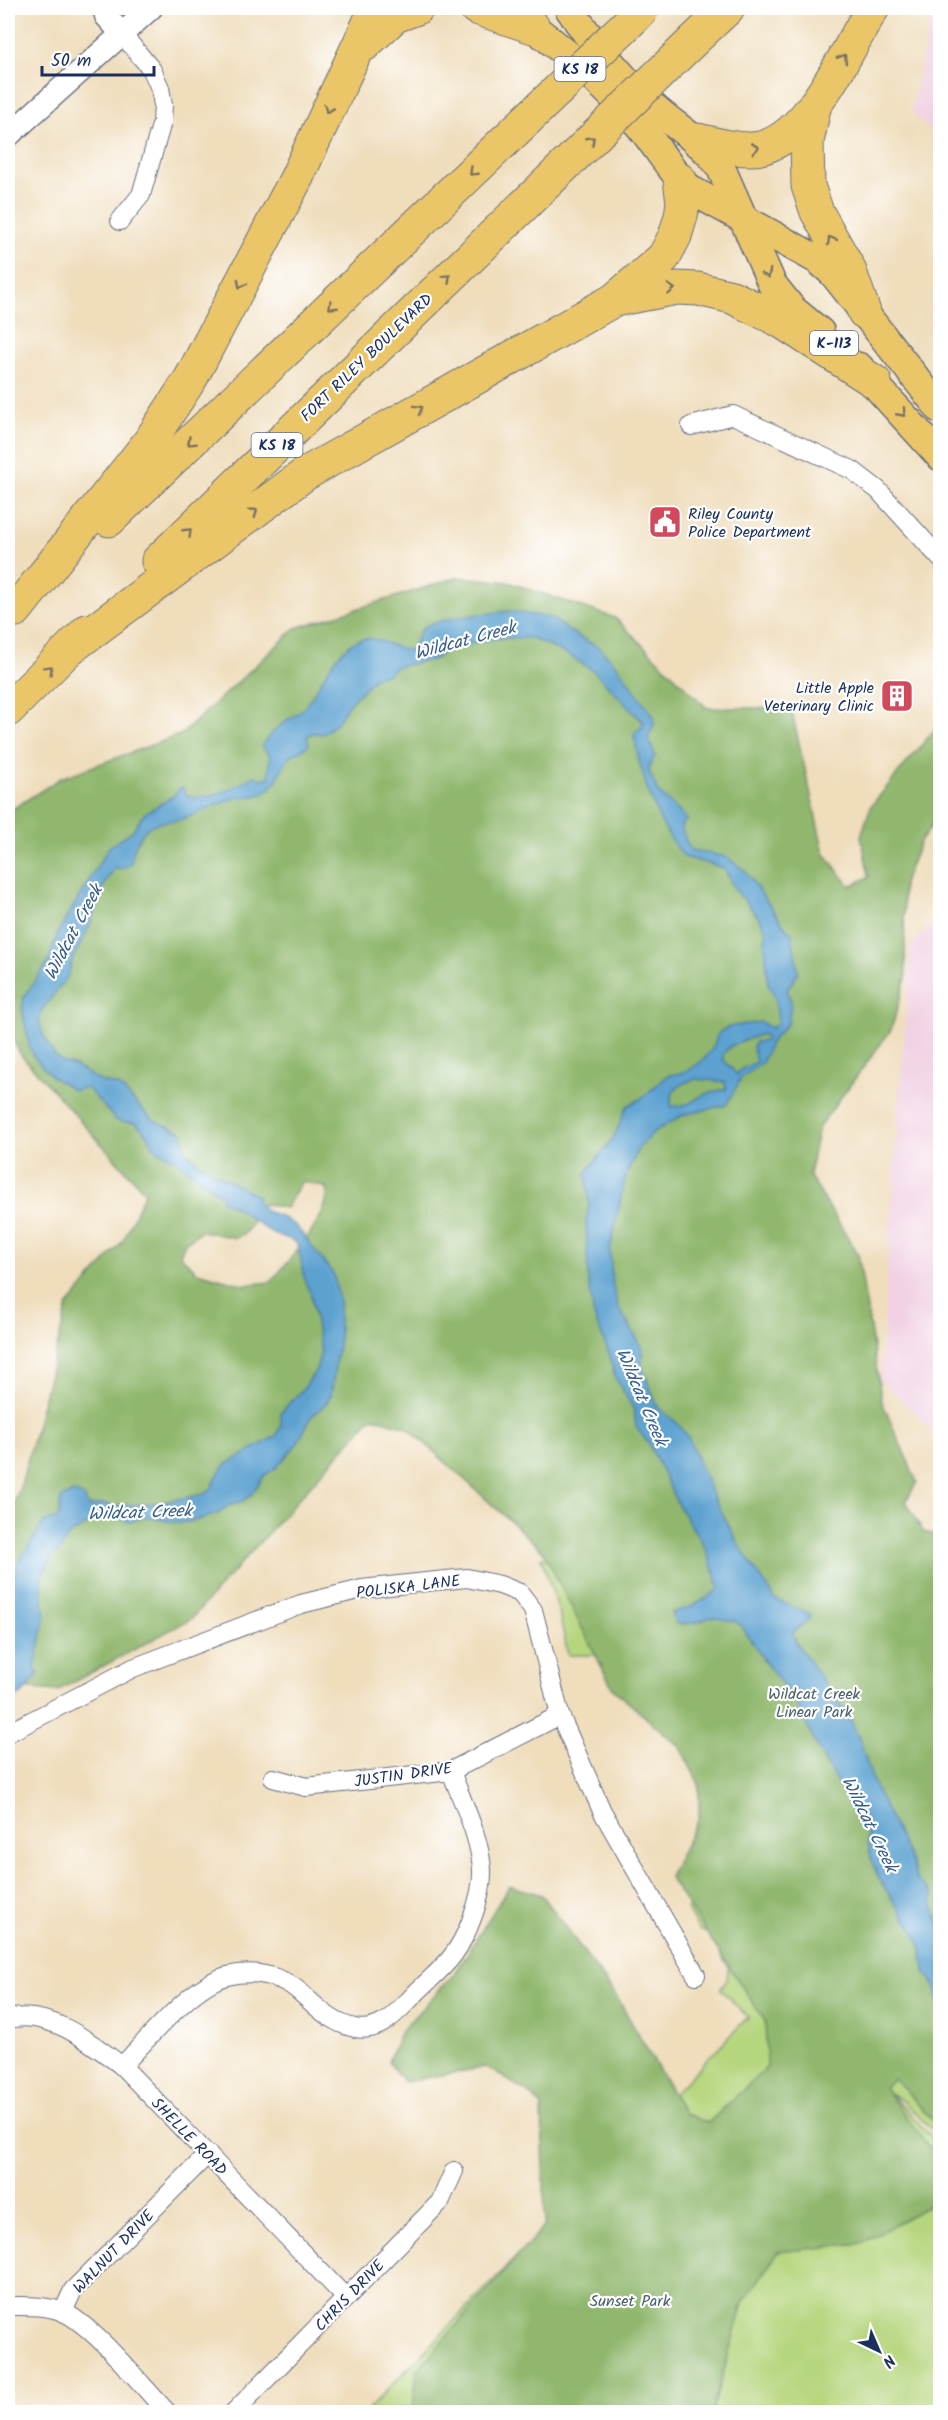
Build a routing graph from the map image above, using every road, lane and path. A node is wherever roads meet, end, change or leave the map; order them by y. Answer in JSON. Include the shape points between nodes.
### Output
{"nodes":[{"id":1,"x":104,"y":8,"type":"edge"},
{"id":2,"x":151,"y":8,"type":"edge"},
{"id":3,"x":376,"y":8,"type":"edge"},
{"id":4,"x":417,"y":8,"type":"edge"},
{"id":5,"x":476,"y":8,"type":"edge"},
{"id":6,"x":569,"y":8,"type":"edge"},
{"id":7,"x":644,"y":8,"type":"edge"},
{"id":8,"x":728,"y":8,"type":"edge"},
{"id":9,"x":873,"y":8,"type":"edge"},
{"id":10,"x":525,"y":17,"type":"edge"},
{"id":11,"x":122,"y":34,"type":"junction"},
{"id":12,"x":352,"y":56,"type":"junction"},
{"id":13,"x":814,"y":108,"type":"junction"},
{"id":14,"x":8,"y":136,"type":"edge"},
{"id":15,"x":698,"y":140,"type":"junction"},
{"id":16,"x":680,"y":180,"type":"junction"},
{"id":17,"x":744,"y":220,"type":"junction"},
{"id":18,"x":120,"y":221,"type":"dead end"},
{"id":19,"x":614,"y":300,"type":"junction"},
{"id":20,"x":864,"y":312,"type":"junction"},
{"id":21,"x":875,"y":382,"type":"junction"},
{"id":22,"x":940,"y":409,"type":"edge"},
{"id":23,"x":692,"y":426,"type":"dead end"},
{"id":24,"x":940,"y":456,"type":"edge"},
{"id":25,"x":940,"y":558,"type":"edge"},
{"id":26,"x":12,"y":615,"type":"edge"},
{"id":27,"x":72,"y":646,"type":"junction"},
{"id":28,"x":8,"y":710,"type":"edge"},
{"id":29,"x":560,"y":1715,"type":"junction"},
{"id":30,"x":8,"y":1733,"type":"edge"},
{"id":31,"x":451,"y":1771,"type":"junction"},
{"id":32,"x":273,"y":1778,"type":"dead end"},
{"id":33,"x":696,"y":1975,"type":"dead end"},
{"id":34,"x":8,"y":2019,"type":"edge"},
{"id":35,"x":122,"y":2066,"type":"junction"},
{"id":36,"x":208,"y":2154,"type":"junction"},
{"id":37,"x":454,"y":2171,"type":"dead end"},
{"id":38,"x":346,"y":2298,"type":"junction"},
{"id":39,"x":8,"y":2306,"type":"edge"},
{"id":40,"x":63,"y":2313,"type":"junction"},
{"id":41,"x":167,"y":2412,"type":"edge"},
{"id":42,"x":234,"y":2412,"type":"edge"}],
"edges":[{"from":1,"to":11,"type":"street"},
{"from":2,"to":11,"type":"street"},
{"from":3,"to":12,"type":"highway"},
{"from":4,"to":12,"type":"highway","via":[[395,16]]},
{"from":5,"to":10,"type":"highway"},
{"from":6,"to":15,"type":"main road","number":"K-113","via":[[589,38],[650,104]]},
{"from":7,"to":26,"type":"highway","number":"KS 18","one_way":true,"bridge":true},
{"from":27,"to":8,"type":"highway","name":"FORT RILEY BOULEVARD","number":"KS 18","one_way":true,"bridge":true},
{"from":13,"to":9,"type":"highway","one_way":true},
{"from":10,"to":16,"type":"main road","number":"K-113","via":[[608,92]]},
{"from":11,"to":14,"type":"street"},
{"from":11,"to":18,"type":"street","via":[[152,70],[163,105],[162,122],[141,195]]},
{"from":12,"to":26,"type":"highway","one_way":true,"via":[[296,179],[191,378],[150,441]]},
{"from":15,"to":13,"type":"highway","one_way":true,"via":[[753,150],[774,145],[797,128]]},
{"from":20,"to":13,"type":"highway","one_way":true,"via":[[849,269],[808,186],[807,142]]},
{"from":15,"to":17,"type":"main road","number":"K-113","via":[[721,168]]},
{"from":16,"to":17,"type":"main road","number":"K-113","via":[[698,196]]},
{"from":16,"to":19,"type":"highway","via":[[683,202],[675,236],[664,257]]},
{"from":17,"to":20,"type":"main road","number":"K-113","via":[[818,260]]},
{"from":17,"to":21,"type":"main road","number":"K-113","one_way":true,"via":[[761,263],[781,297]]},
{"from":19,"to":21,"type":"highway","one_way":true,"via":[[677,288],[732,297],[779,320]]},
{"from":27,"to":19,"type":"highway","one_way":true,"via":[[305,474]]},
{"from":20,"to":22,"type":"main road","number":"K-113"},
{"from":21,"to":24,"type":"main road","number":"K-113","one_way":true},
{"from":23,"to":25,"type":"street","via":[[734,415],[852,470],[878,490]]},
{"from":28,"to":27,"type":"highway","name":"FORT RILEY BOULEVARD","number":"KS 18","one_way":true},
{"from":29,"to":30,"type":"street","name":"POLISKA LANE","via":[[533,1610],[520,1593],[467,1578],[362,1589],[301,1604],[133,1668]]},
{"from":29,"to":31,"type":"street","name":"JUSTIN DRIVE"},
{"from":29,"to":33,"type":"street","name":"POLISKA LANE","via":[[602,1811]]},
{"from":31,"to":32,"type":"street","name":"JUSTIN DRIVE","via":[[306,1788]]},
{"from":31,"to":35,"type":"street","via":[[474,1834],[482,1871],[476,1907],[453,1955],[386,2022],[358,2029],[338,2024],[297,1989],[272,1976],[250,1972],[224,1976],[189,1997]]},
{"from":34,"to":35,"type":"street","name":"SHELLE ROAD","via":[[21,2016],[54,2023],[86,2038]]},
{"from":35,"to":36,"type":"street","name":"SHELLE ROAD"},
{"from":36,"to":38,"type":"street","name":"SHELLE ROAD"},
{"from":36,"to":40,"type":"street","name":"WALNUT DRIVE","via":[[73,2290]]},
{"from":37,"to":38,"type":"street","name":"CHRIS DRIVE","via":[[440,2202]]},
{"from":38,"to":42,"type":"street","name":"CHRIS DRIVE"},
{"from":39,"to":40,"type":"street","name":"WALNUT DRIVE"},
{"from":40,"to":41,"type":"street","via":[[87,2329]]}]}
